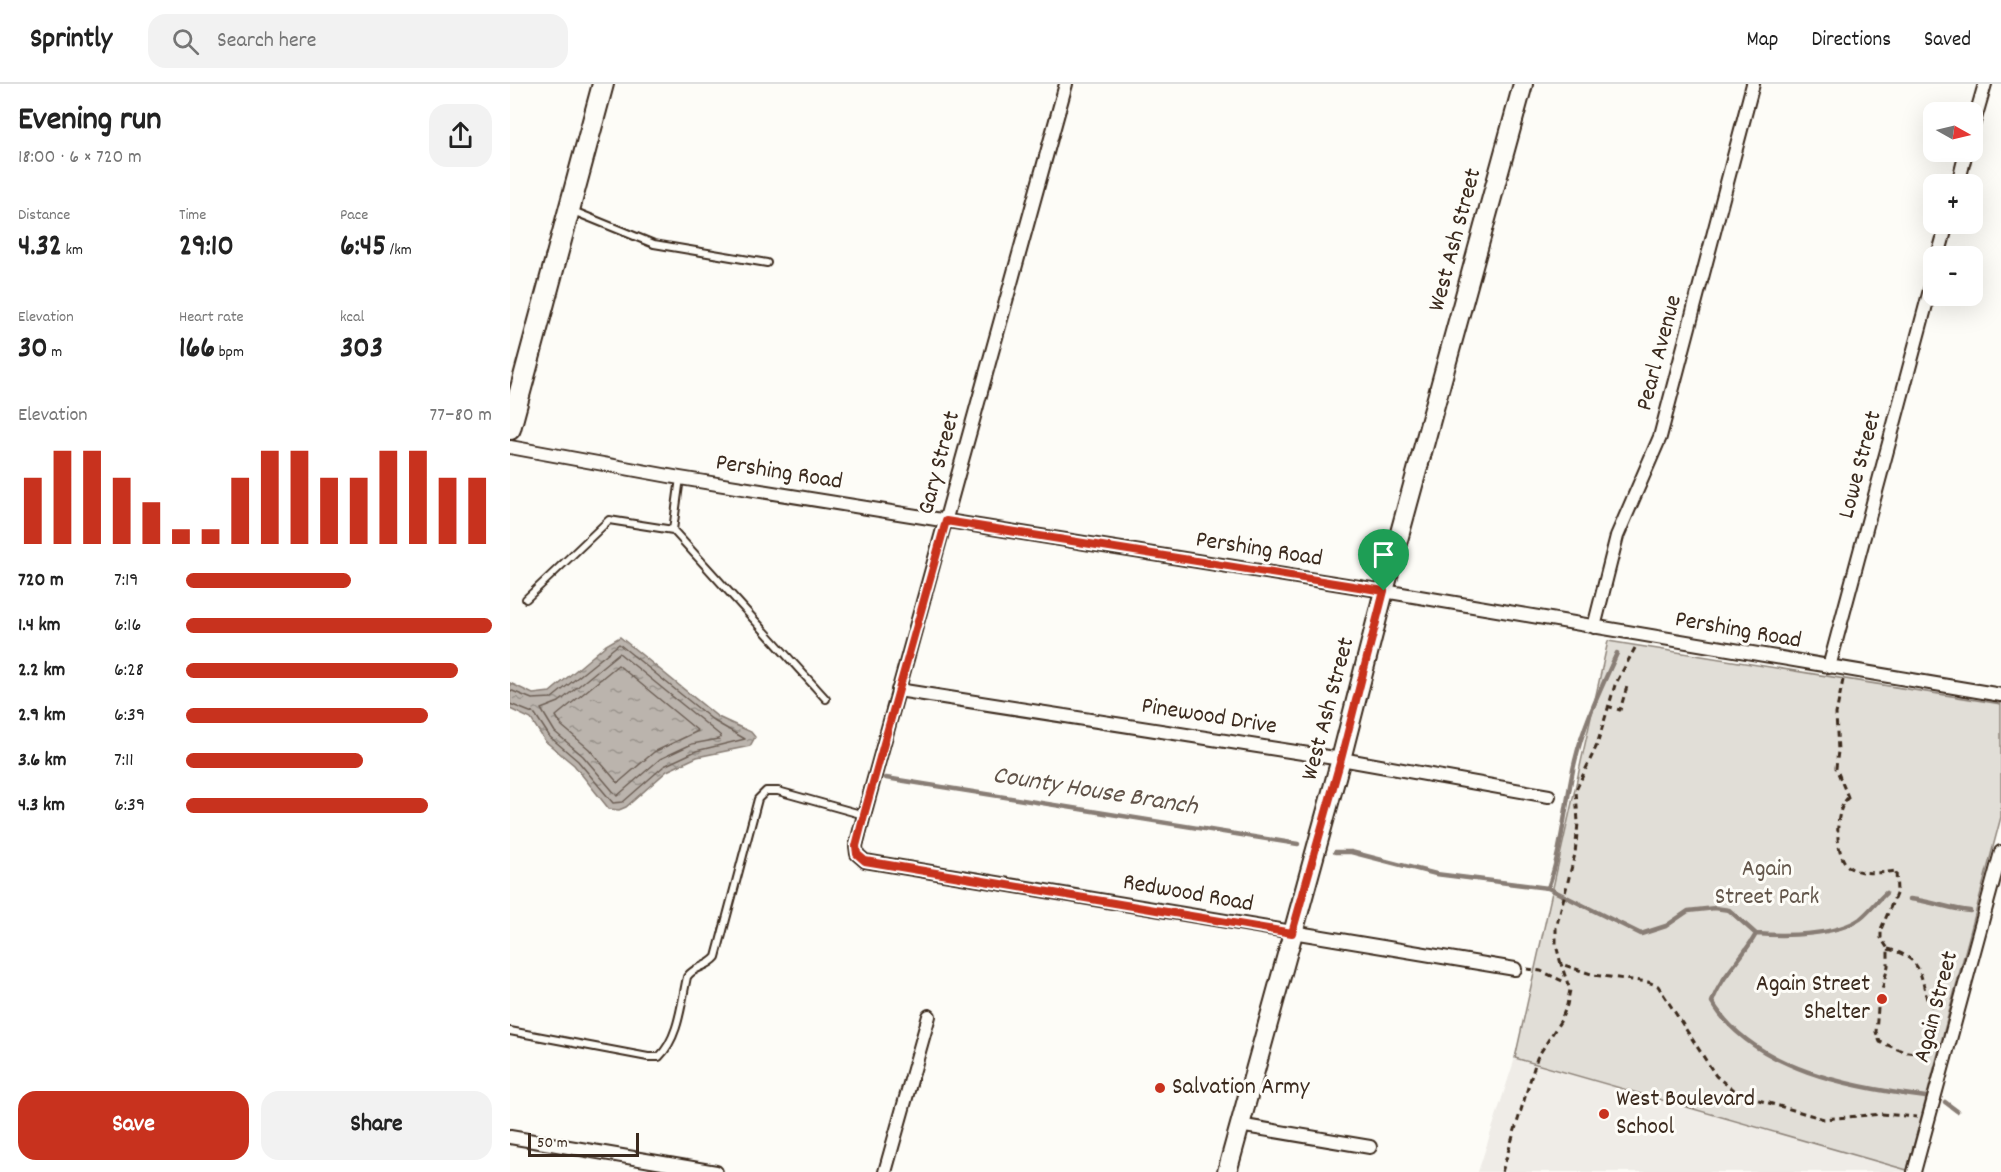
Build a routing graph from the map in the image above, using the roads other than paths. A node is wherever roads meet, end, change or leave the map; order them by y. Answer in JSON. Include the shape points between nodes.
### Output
{"nodes":[{"id":1,"x":603,"y":84,"type":"edge"},
{"id":2,"x":1066,"y":84,"type":"edge"},
{"id":3,"x":1523,"y":84,"type":"edge"},
{"id":4,"x":1753,"y":84,"type":"edge"},
{"id":5,"x":1984,"y":84,"type":"edge"},
{"id":6,"x":1979,"y":102,"type":"edge"},
{"id":7,"x":570,"y":210,"type":"junction"},
{"id":8,"x":766,"y":263,"type":"dead end"},
{"id":9,"x":1926,"y":306,"type":"edge"},
{"id":10,"x":511,"y":419,"type":"edge"},
{"id":11,"x":510,"y":447,"type":"edge"},
{"id":12,"x":680,"y":478,"type":"junction"},
{"id":13,"x":946,"y":521,"type":"junction"},
{"id":14,"x":673,"y":530,"type":"junction"},
{"id":15,"x":1384,"y":591,"type":"junction"},
{"id":16,"x":526,"y":599,"type":"dead end"},
{"id":17,"x":1594,"y":627,"type":"junction"},
{"id":18,"x":1829,"y":667,"type":"junction"},
{"id":19,"x":898,"y":690,"type":"junction"},
{"id":20,"x":2001,"y":694,"type":"edge"},
{"id":21,"x":826,"y":699,"type":"dead end"},
{"id":22,"x":1341,"y":759,"type":"junction"},
{"id":23,"x":1549,"y":796,"type":"dead end"},
{"id":24,"x":864,"y":815,"type":"junction"},
{"id":25,"x":2001,"y":852,"type":"edge"},
{"id":26,"x":857,"y":854,"type":"joint"},
{"id":27,"x":1292,"y":933,"type":"junction"},
{"id":28,"x":1515,"y":969,"type":"road end"},
{"id":29,"x":929,"y":1016,"type":"dead end"},
{"id":30,"x":510,"y":1031,"type":"edge"},
{"id":31,"x":1239,"y":1125,"type":"junction"},
{"id":32,"x":510,"y":1137,"type":"edge"},
{"id":33,"x":1370,"y":1147,"type":"dead end"},
{"id":34,"x":716,"y":1172,"type":"edge"},
{"id":35,"x":885,"y":1172,"type":"edge"},
{"id":36,"x":1227,"y":1172,"type":"edge"},
{"id":37,"x":1914,"y":1172,"type":"edge"}],
"edges":[{"from":1,"to":7,"type":"main road"},
{"from":2,"to":13,"type":"street","name":"Gary Street"},
{"from":3,"to":15,"type":"street","name":"West Ash Street"},
{"from":4,"to":17,"type":"street","name":"Pearl Avenue","via":[[1660,437],[1617,536]]},
{"from":5,"to":6,"type":"street"},
{"from":7,"to":8,"type":"lane","via":[[654,244]]},
{"from":7,"to":10,"type":"main road"},
{"from":9,"to":18,"type":"street","name":"Lowe Street"},
{"from":11,"to":12,"type":"street","name":"Pershing Road"},
{"from":12,"to":13,"type":"street","name":"Pershing Road"},
{"from":12,"to":14,"type":"lane"},
{"from":13,"to":15,"type":"street","name":"Pershing Road"},
{"from":13,"to":19,"type":"street","name":"Gary Street"},
{"from":14,"to":16,"type":"lane","via":[[609,520]]},
{"from":14,"to":21,"type":"lane"},
{"from":15,"to":17,"type":"street","name":"Pershing Road"},
{"from":15,"to":22,"type":"street","name":"West Ash Street"},
{"from":17,"to":18,"type":"street","name":"Pershing Road"},
{"from":18,"to":20,"type":"street","name":"Pershing Road"},
{"from":19,"to":22,"type":"street","name":"Pinewood Drive"},
{"from":19,"to":24,"type":"street","name":"Gary Street"},
{"from":22,"to":23,"type":"street","name":"Pinewood Drive"},
{"from":22,"to":27,"type":"street","name":"West Ash Street"},
{"from":24,"to":26,"type":"street","name":"Gary Street"},
{"from":24,"to":30,"type":"lane","via":[[778,791],[766,791],[758,799],[716,957],[711,963],[692,969],[687,977],[674,1036],[659,1057]]},
{"from":25,"to":37,"type":"street","name":"Again Street"},
{"from":26,"to":27,"type":"street","name":"Redwood Road","via":[[865,861]]},
{"from":27,"to":28,"type":"street","name":"Redwood Road"},
{"from":27,"to":31,"type":"street","name":"West Ash Street"},
{"from":29,"to":35,"type":"street"},
{"from":31,"to":33,"type":"street"},
{"from":31,"to":36,"type":"street","name":"West Ash Street"},
{"from":32,"to":34,"type":"street"}]}
